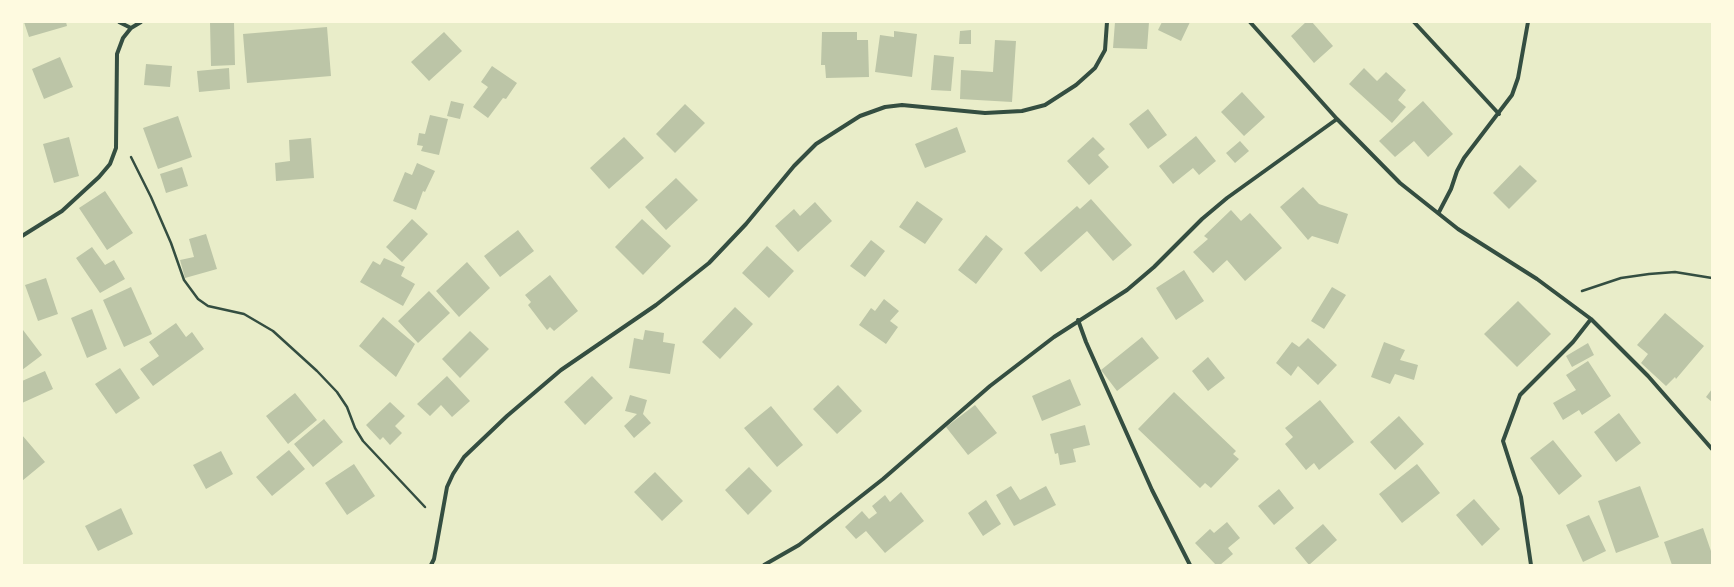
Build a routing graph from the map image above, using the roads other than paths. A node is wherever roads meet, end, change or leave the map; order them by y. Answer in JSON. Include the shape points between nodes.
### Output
{"nodes":[{"id":1,"x":118,"y":22,"type":"edge"},
{"id":2,"x":141,"y":22,"type":"edge"},
{"id":3,"x":1107,"y":22,"type":"edge"},
{"id":4,"x":1250,"y":22,"type":"edge"},
{"id":5,"x":1414,"y":22,"type":"edge"},
{"id":6,"x":1528,"y":22,"type":"edge"},
{"id":7,"x":131,"y":28,"type":"junction"},
{"id":8,"x":1499,"y":114,"type":"junction"},
{"id":9,"x":1337,"y":119,"type":"junction"},
{"id":10,"x":1439,"y":212,"type":"junction"},
{"id":11,"x":22,"y":236,"type":"edge"},
{"id":12,"x":1591,"y":319,"type":"junction"},
{"id":13,"x":1078,"y":320,"type":"junction"},
{"id":14,"x":1712,"y":449,"type":"edge"},
{"id":15,"x":431,"y":565,"type":"edge"},
{"id":16,"x":764,"y":565,"type":"edge"},
{"id":17,"x":1190,"y":565,"type":"edge"},
{"id":18,"x":1531,"y":565,"type":"edge"}],
"edges":[{"from":1,"to":7,"type":"street"},
{"from":2,"to":7,"type":"street"},
{"from":3,"to":15,"type":"street","via":[[1105,50],[1101,60],[1076,85],[1045,105],[1022,111],[985,113],[902,105],[885,107],[860,116],[816,144],[709,263],[656,305],[561,370],[464,457],[448,487]]},
{"from":4,"to":9,"type":"street"},
{"from":5,"to":8,"type":"street"},
{"from":6,"to":8,"type":"street","via":[[1515,88]]},
{"from":7,"to":11,"type":"street","via":[[123,38],[117,54],[116,148],[110,164],[67,207]]},
{"from":8,"to":10,"type":"street","via":[[1464,158]]},
{"from":9,"to":10,"type":"street","via":[[1400,183]]},
{"from":9,"to":13,"type":"street","via":[[1227,198],[1202,219],[1154,268],[1127,290]]},
{"from":10,"to":12,"type":"street","via":[[1458,229],[1565,298]]},
{"from":12,"to":14,"type":"street","via":[[1648,376]]},
{"from":12,"to":18,"type":"street","via":[[1573,342],[1520,395],[1503,441],[1521,497]]},
{"from":13,"to":16,"type":"street","via":[[990,386],[883,479],[799,545]]},
{"from":13,"to":17,"type":"street","via":[[1152,490]]}]}
